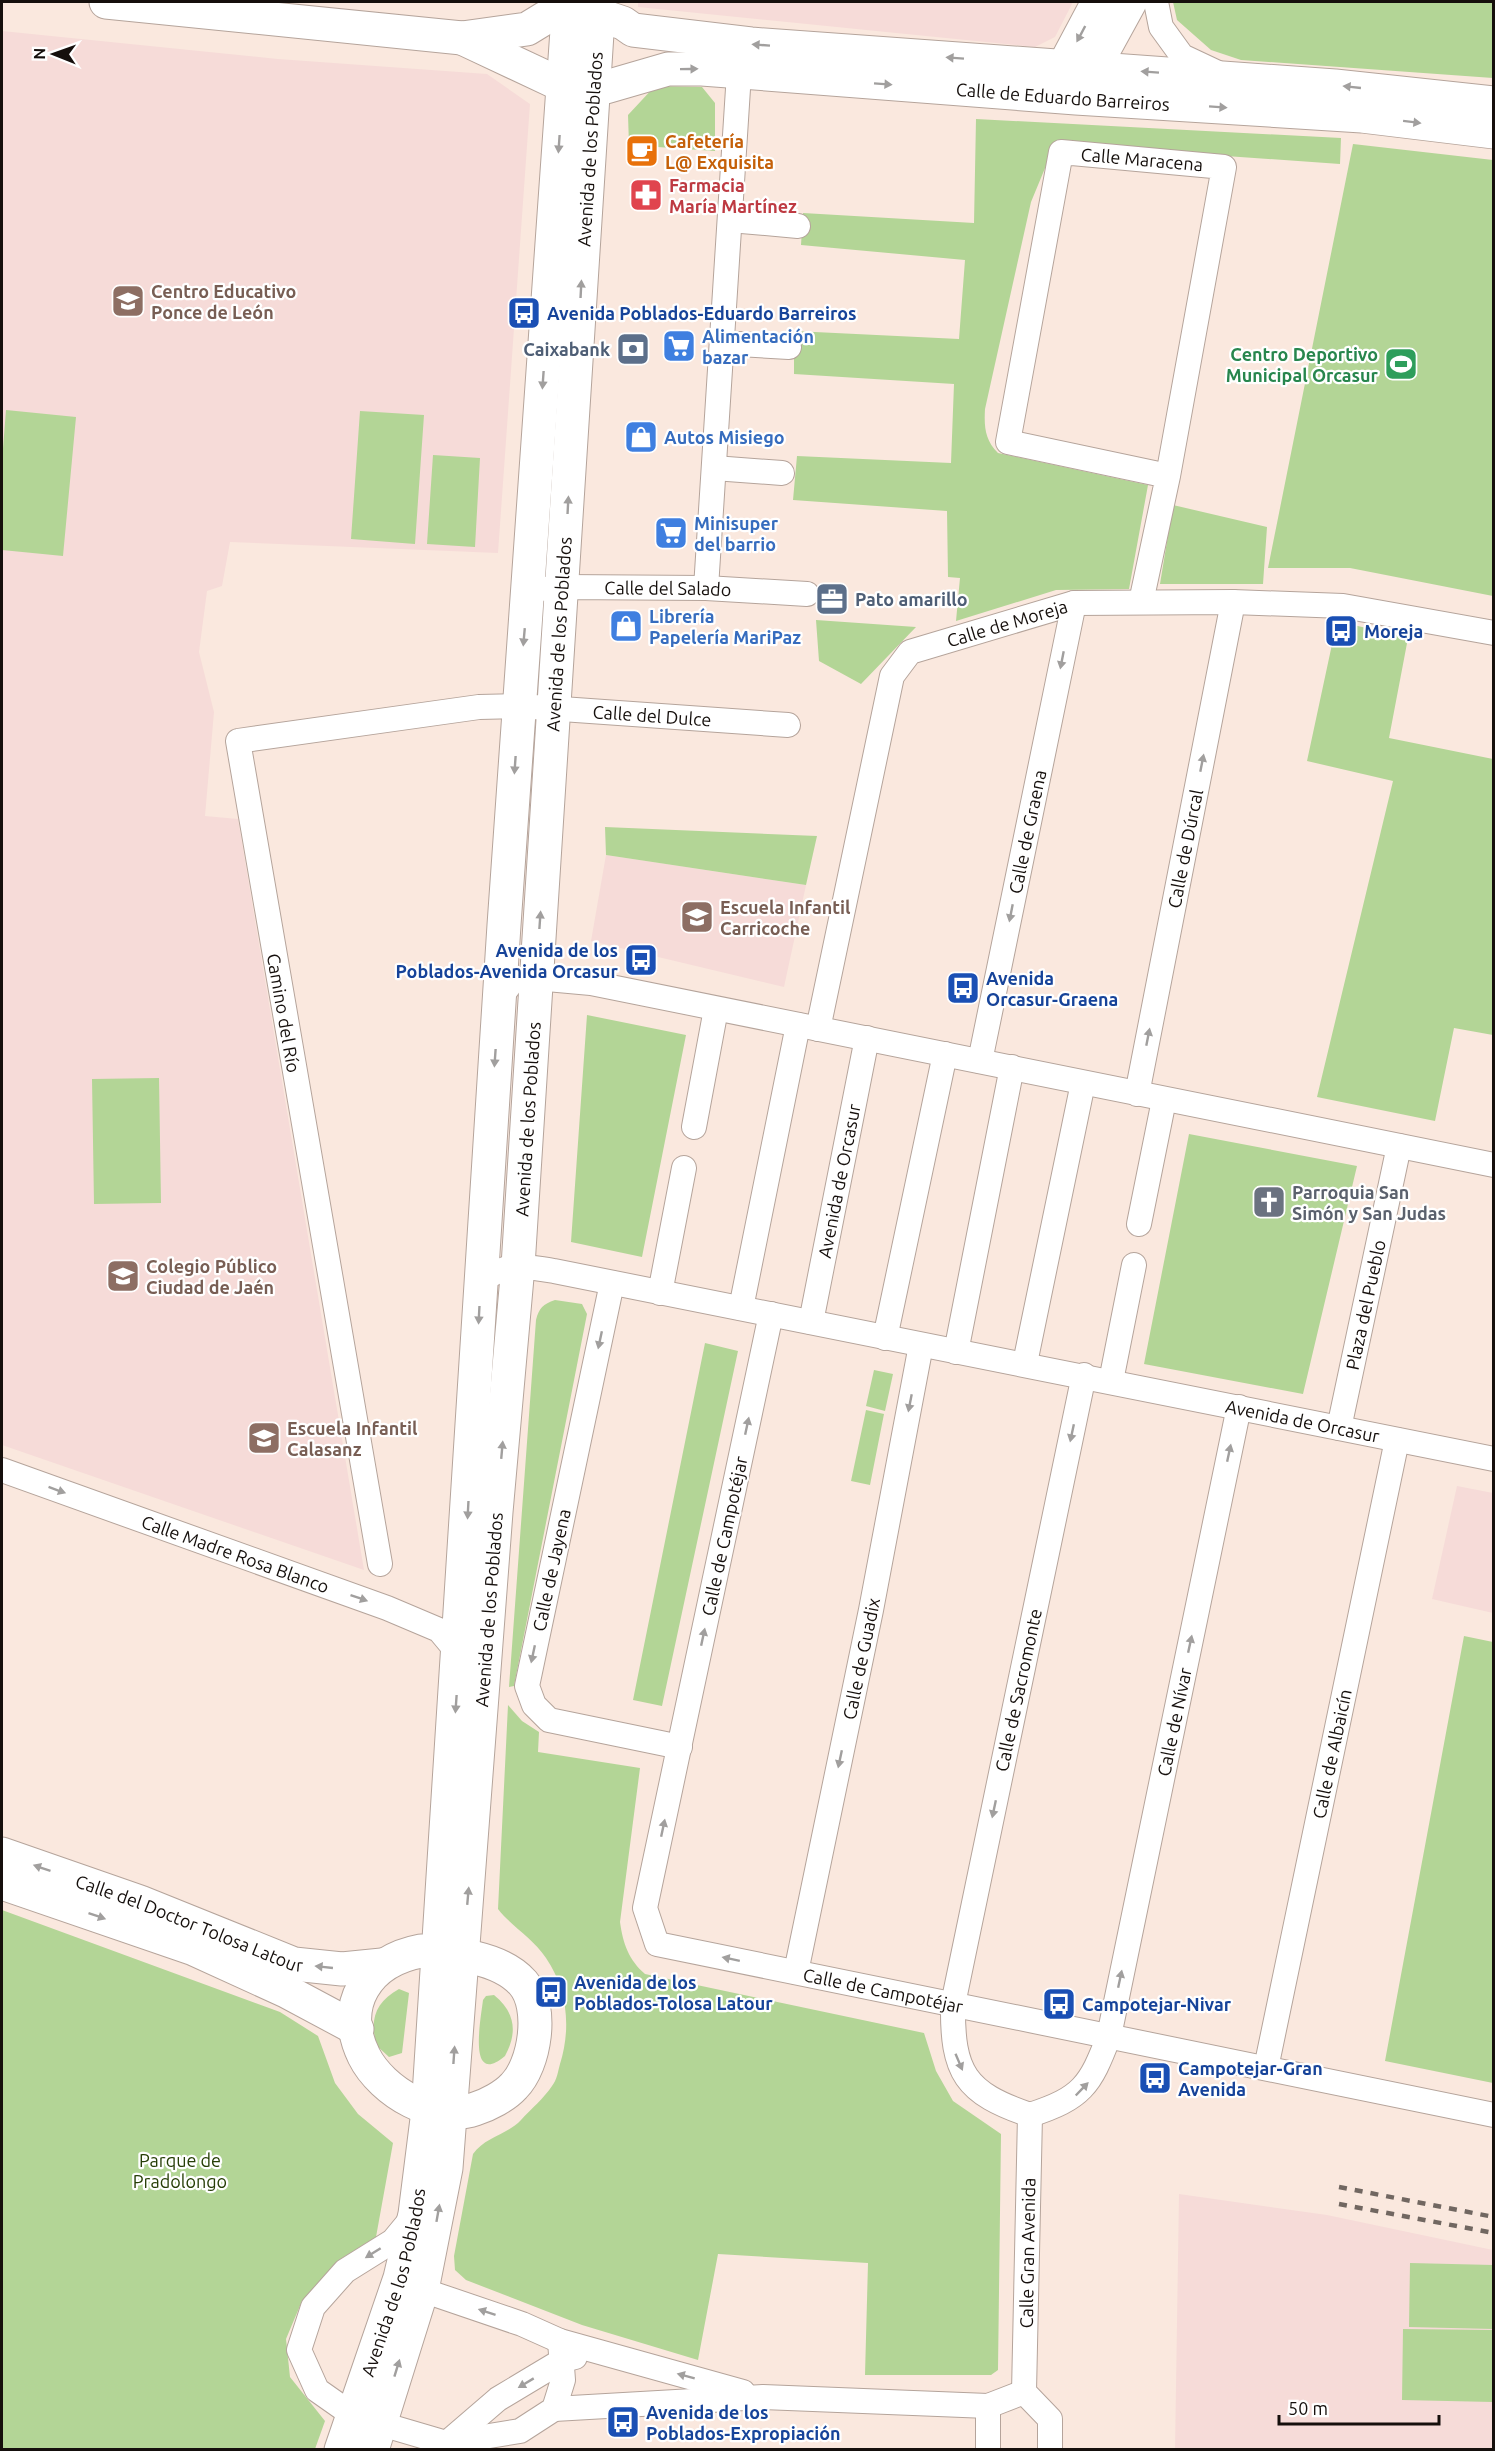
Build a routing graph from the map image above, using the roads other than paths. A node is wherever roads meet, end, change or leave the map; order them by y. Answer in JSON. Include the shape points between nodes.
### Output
{"nodes":[{"id":1,"x":106,"y":2,"type":"edge"},
{"id":2,"x":1098,"y":2,"type":"edge"},
{"id":3,"x":1130,"y":2,"type":"edge"},
{"id":4,"x":1156,"y":2,"type":"edge"},
{"id":5,"x":583,"y":8,"type":"edge"},
{"id":6,"x":527,"y":29,"type":"junction"},
{"id":7,"x":633,"y":30,"type":"junction"},
{"id":8,"x":462,"y":38,"type":"junction"},
{"id":9,"x":526,"y":67,"type":"junction"},
{"id":10,"x":1080,"y":67,"type":"junction"},
{"id":11,"x":739,"y":73,"type":"junction"},
{"id":12,"x":1229,"y":78,"type":"junction"},
{"id":13,"x":632,"y":80,"type":"junction"},
{"id":14,"x":577,"y":86,"type":"junction"},
{"id":15,"x":1076,"y":98,"type":"junction"},
{"id":16,"x":1494,"y":103,"type":"edge"},
{"id":17,"x":1494,"y":132,"type":"edge"},
{"id":18,"x":730,"y":220,"type":"junction"},
{"id":19,"x":798,"y":226,"type":"dead end"},
{"id":20,"x":722,"y":343,"type":"junction"},
{"id":21,"x":789,"y":347,"type":"dead end"},
{"id":22,"x":714,"y":468,"type":"junction"},
{"id":23,"x":782,"y":473,"type":"dead end"},
{"id":24,"x":1168,"y":476,"type":"junction"},
{"id":25,"x":563,"y":587,"type":"junction"},
{"id":26,"x":706,"y":588,"type":"junction"},
{"id":27,"x":528,"y":591,"type":"junction"},
{"id":28,"x":807,"y":594,"type":"dead end"},
{"id":29,"x":1141,"y":602,"type":"junction"},
{"id":30,"x":1233,"y":602,"type":"junction"},
{"id":31,"x":1074,"y":603,"type":"junction"},
{"id":32,"x":1494,"y":633,"type":"edge"},
{"id":33,"x":519,"y":706,"type":"junction"},
{"id":34,"x":553,"y":710,"type":"junction"},
{"id":35,"x":788,"y":725,"type":"dead end"},
{"id":36,"x":536,"y":978,"type":"junction"},
{"id":37,"x":499,"y":999,"type":"junction"},
{"id":38,"x":716,"y":1009,"type":"junction"},
{"id":39,"x":808,"y":1027,"type":"junction"},
{"id":40,"x":867,"y":1038,"type":"junction"},
{"id":41,"x":945,"y":1054,"type":"junction"},
{"id":42,"x":980,"y":1061,"type":"junction"},
{"id":43,"x":1012,"y":1067,"type":"junction"},
{"id":44,"x":1083,"y":1083,"type":"junction"},
{"id":45,"x":1137,"y":1094,"type":"junction"},
{"id":46,"x":1164,"y":1100,"type":"junction"},
{"id":47,"x":694,"y":1126,"type":"dead end"},
{"id":48,"x":1399,"y":1146,"type":"junction"},
{"id":49,"x":1494,"y":1165,"type":"edge"},
{"id":50,"x":684,"y":1168,"type":"dead end"},
{"id":51,"x":485,"y":1222,"type":"junction"},
{"id":52,"x":1139,"y":1224,"type":"dead end"},
{"id":53,"x":1134,"y":1265,"type":"dead end"},
{"id":54,"x":518,"y":1266,"type":"junction"},
{"id":55,"x":481,"y":1281,"type":"junction"},
{"id":56,"x":612,"y":1283,"type":"junction"},
{"id":57,"x":660,"y":1293,"type":"junction"},
{"id":58,"x":741,"y":1308,"type":"junction"},
{"id":59,"x":771,"y":1314,"type":"junction"},
{"id":60,"x":811,"y":1322,"type":"junction"},
{"id":61,"x":885,"y":1338,"type":"junction"},
{"id":62,"x":921,"y":1345,"type":"junction"},
{"id":63,"x":956,"y":1352,"type":"junction"},
{"id":64,"x":1025,"y":1363,"type":"junction"},
{"id":65,"x":1084,"y":1375,"type":"junction"},
{"id":66,"x":1111,"y":1381,"type":"junction"},
{"id":67,"x":1239,"y":1407,"type":"junction"},
{"id":68,"x":1339,"y":1428,"type":"junction"},
{"id":69,"x":1397,"y":1440,"type":"junction"},
{"id":70,"x":1494,"y":1459,"type":"edge"},
{"id":71,"x":2,"y":1470,"type":"edge"},
{"id":72,"x":380,"y":1564,"type":"dead end"},
{"id":73,"x":459,"y":1654,"type":"junction"},
{"id":74,"x":680,"y":1747,"type":"junction"},
{"id":75,"x":2,"y":1854,"type":"edge"},
{"id":76,"x":2,"y":1883,"type":"edge"},
{"id":77,"x":449,"y":1953,"type":"junction"},
{"id":78,"x":382,"y":1965,"type":"junction"},
{"id":79,"x":796,"y":1972,"type":"junction"},
{"id":80,"x":953,"y":2004,"type":"junction"},
{"id":81,"x":357,"y":2029,"type":"junction"},
{"id":82,"x":1108,"y":2036,"type":"junction"},
{"id":83,"x":1266,"y":2068,"type":"junction"},
{"id":84,"x":439,"y":2112,"type":"junction"},
{"id":85,"x":1030,"y":2115,"type":"junction"},
{"id":86,"x":1494,"y":2115,"type":"edge"},
{"id":87,"x":415,"y":2214,"type":"junction"},
{"id":88,"x":407,"y":2294,"type":"junction"},
{"id":89,"x":562,"y":2351,"type":"junction"},
{"id":90,"x":1024,"y":2392,"type":"junction"},
{"id":91,"x":763,"y":2397,"type":"junction"},
{"id":92,"x":988,"y":2406,"type":"junction"},
{"id":93,"x":554,"y":2409,"type":"junction"},
{"id":94,"x":369,"y":2430,"type":"edge"},
{"id":95,"x":520,"y":2431,"type":"junction"},
{"id":96,"x":445,"y":2446,"type":"edge"},
{"id":97,"x":341,"y":2450,"type":"edge"},
{"id":98,"x":496,"y":2450,"type":"edge"},
{"id":99,"x":988,"y":2450,"type":"edge"},
{"id":100,"x":1050,"y":2450,"type":"edge"}],
"edges":[{"from":1,"to":8,"type":"main road","name":"Calle de Eduardo Barreiros"},
{"from":2,"to":10,"type":"main road","one_way":true},
{"from":3,"to":10,"type":"main road"},
{"from":4,"to":12,"type":"street","via":[[1161,27],[1182,56]]},
{"from":5,"to":6,"type":"main road","name":"Calle de Eduardo Barreiros","via":[[544,18]]},
{"from":5,"to":7,"type":"main road","name":"Calle de Eduardo Barreiros","via":[[623,22]]},
{"from":5,"to":14,"type":"main road","name":"Avenida de los Poblados"},
{"from":6,"to":8,"type":"main road","name":"Calle de Eduardo Barreiros"},
{"from":6,"to":9,"type":"main road","via":[[519,49]]},
{"from":10,"to":7,"type":"main road","name":"Calle de Eduardo Barreiros","one_way":true,"via":[[751,44]]},
{"from":7,"to":13,"type":"main road","via":[[642,43],[643,56],[641,69]]},
{"from":8,"to":9,"type":"main road","name":"Calle de Eduardo Barreiros"},
{"from":9,"to":14,"type":"main road","name":"Calle de Eduardo Barreiros","via":[[543,78]]},
{"from":12,"to":10,"type":"main road","name":"Calle de Eduardo Barreiros","one_way":true},
{"from":10,"to":15,"type":"main road"},
{"from":13,"to":11,"type":"main road","name":"Calle de Eduardo Barreiros","one_way":true,"via":[[668,69]]},
{"from":11,"to":15,"type":"main road","name":"Calle de Eduardo Barreiros","one_way":true},
{"from":11,"to":18,"type":"street"},
{"from":16,"to":12,"type":"main road","name":"Calle de Eduardo Barreiros","one_way":true},
{"from":13,"to":14,"type":"main road","name":"Calle de Eduardo Barreiros","via":[[606,87]]},
{"from":25,"to":14,"type":"main road","name":"Avenida de los Poblados","one_way":true},
{"from":14,"to":27,"type":"main road","name":"Avenida de los Poblados","one_way":true},
{"from":15,"to":17,"type":"main road","name":"Calle de Eduardo Barreiros","one_way":true,"via":[[1362,116]]},
{"from":18,"to":19,"type":"street"},
{"from":18,"to":20,"type":"street"},
{"from":20,"to":21,"type":"street"},
{"from":20,"to":22,"type":"street"},
{"from":22,"to":23,"type":"street"},
{"from":22,"to":26,"type":"street"},
{"from":24,"to":24,"type":"street","name":"Calle Maracena","via":[[1224,167],[1061,152],[1008,442]]},
{"from":24,"to":29,"type":"street","name":"Calle Maracena"},
{"from":25,"to":26,"type":"street","name":"Calle del Salado"},
{"from":25,"to":27,"type":"street","name":"Calle del Salado"},
{"from":25,"to":34,"type":"main road","name":"Avenida de los Poblados"},
{"from":26,"to":28,"type":"street","name":"Calle del Salado"},
{"from":27,"to":33,"type":"main road","name":"Avenida de los Poblados","one_way":true},
{"from":29,"to":30,"type":"street","name":"Calle de Moreja"},
{"from":29,"to":31,"type":"street","name":"Calle de Moreja"},
{"from":30,"to":32,"type":"street","name":"Calle de Moreja","via":[[1343,606]]},
{"from":45,"to":30,"type":"street","name":"Calle de Dúrcal","one_way":true},
{"from":31,"to":39,"type":"street","name":"Calle de Moreja","via":[[910,652],[892,676]]},
{"from":31,"to":42,"type":"street","name":"Calle de Graena","one_way":true},
{"from":33,"to":34,"type":"street","name":"Calle del Dulce"},
{"from":33,"to":37,"type":"main road","name":"Avenida de los Poblados","one_way":true},
{"from":33,"to":72,"type":"street","name":"Camino del Río","via":[[478,707],[238,741]]},
{"from":34,"to":35,"type":"street","name":"Calle del Dulce"},
{"from":36,"to":34,"type":"main road","name":"Avenida de los Poblados","one_way":true},
{"from":36,"to":37,"type":"street","via":[[513,981]]},
{"from":36,"to":38,"type":"street","via":[[591,983]]},
{"from":36,"to":54,"type":"main road","name":"Avenida de los Poblados"},
{"from":37,"to":51,"type":"main road","name":"Avenida de los Poblados","one_way":true},
{"from":38,"to":39,"type":"street"},
{"from":38,"to":47,"type":"street"},
{"from":39,"to":40,"type":"street"},
{"from":39,"to":58,"type":"street"},
{"from":40,"to":41,"type":"street"},
{"from":40,"to":60,"type":"street","name":"Avenida de Orcasur"},
{"from":41,"to":42,"type":"street"},
{"from":41,"to":61,"type":"street"},
{"from":42,"to":43,"type":"street"},
{"from":43,"to":44,"type":"street"},
{"from":43,"to":63,"type":"street"},
{"from":44,"to":45,"type":"street"},
{"from":44,"to":64,"type":"street"},
{"from":45,"to":46,"type":"street"},
{"from":46,"to":48,"type":"street"},
{"from":46,"to":52,"type":"street"},
{"from":48,"to":49,"type":"street"},
{"from":48,"to":68,"type":"street","name":"Plaza del Pueblo"},
{"from":50,"to":57,"type":"street"},
{"from":51,"to":54,"type":"street","name":"Avenida de los Poblados"},
{"from":51,"to":55,"type":"main road","name":"Avenida de los Poblados"},
{"from":53,"to":66,"type":"street"},
{"from":54,"to":55,"type":"street","via":[[501,1268]]},
{"from":54,"to":56,"type":"street","name":"Avenida de Orcasur"},
{"from":77,"to":54,"type":"main road","name":"Avenida de los Poblados","one_way":true},
{"from":55,"to":73,"type":"main road","name":"Avenida de los Poblados","one_way":true},
{"from":56,"to":57,"type":"street","name":"Avenida de Orcasur"},
{"from":56,"to":74,"type":"street","name":"Calle de Jayena","one_way":true,"via":[[527,1686],[534,1705],[549,1720]]},
{"from":57,"to":58,"type":"street","name":"Avenida de Orcasur"},
{"from":58,"to":59,"type":"street","name":"Avenida de Orcasur"},
{"from":59,"to":60,"type":"street","name":"Avenida de Orcasur"},
{"from":74,"to":59,"type":"street","name":"Calle de Campotéjar","one_way":true},
{"from":60,"to":61,"type":"street","name":"Avenida de Orcasur"},
{"from":61,"to":62,"type":"street","name":"Avenida de Orcasur"},
{"from":62,"to":63,"type":"street","name":"Avenida de Orcasur"},
{"from":62,"to":79,"type":"street","name":"Calle de Guadix","one_way":true},
{"from":63,"to":64,"type":"street","name":"Avenida de Orcasur"},
{"from":64,"to":65,"type":"street","name":"Avenida de Orcasur"},
{"from":65,"to":66,"type":"street","name":"Avenida de Orcasur"},
{"from":65,"to":80,"type":"street","name":"Calle de Sacromonte","one_way":true},
{"from":66,"to":67,"type":"street","name":"Avenida de Orcasur"},
{"from":67,"to":68,"type":"street","name":"Avenida de Orcasur"},
{"from":82,"to":67,"type":"street","name":"Calle de Nívar","one_way":true},
{"from":68,"to":69,"type":"street","name":"Avenida de Orcasur"},
{"from":69,"to":70,"type":"street","name":"Avenida de Orcasur"},
{"from":69,"to":83,"type":"street","name":"Calle de Albaicín"},
{"from":71,"to":73,"type":"street","name":"Calle Madre Rosa Blanco","one_way":true,"via":[[387,1608],[439,1630]]},
{"from":73,"to":77,"type":"main road","name":"Avenida de los Poblados","one_way":true},
{"from":79,"to":74,"type":"street","name":"Calle de Campotéjar","one_way":true,"via":[[657,1944],[645,1908]]},
{"from":78,"to":75,"type":"main road","name":"Calle del Doctor Tolosa Latour","one_way":true,"via":[[342,1969],[294,1964],[140,1902]]},
{"from":76,"to":81,"type":"main road","name":"Calle del Doctor Tolosa Latour","one_way":true,"via":[[194,1949]]},
{"from":77,"to":78,"type":"main road","via":[[405,1954]]},
{"from":77,"to":84,"type":"main road","name":"Avenida de los Poblados"},
{"from":77,"to":84,"type":"main road","via":[[497,1967],[523,1984],[535,2016],[534,2043],[525,2071],[514,2086],[474,2110]]},
{"from":78,"to":81,"type":"main road","via":[[360,1993]]},
{"from":79,"to":80,"type":"street","name":"Calle de Campotéjar"},
{"from":80,"to":82,"type":"street","name":"Calle de Campotéjar"},
{"from":80,"to":85,"type":"street","one_way":true,"via":[[956,2055],[966,2078],[980,2093]]},
{"from":81,"to":84,"type":"main road","via":[[364,2056],[380,2076],[399,2093]]},
{"from":82,"to":83,"type":"street","name":"Calle de Campotéjar"},
{"from":85,"to":82,"type":"street","one_way":true,"via":[[1074,2097],[1089,2082]]},
{"from":83,"to":86,"type":"street","name":"Calle de Campotéjar"},
{"from":84,"to":87,"type":"main road","name":"Avenida de los Poblados"},
{"from":88,"to":84,"type":"main road","name":"Avenida de los Poblados","one_way":true,"via":[[446,2168]]},
{"from":85,"to":90,"type":"street","name":"Calle Gran Avenida"},
{"from":87,"to":88,"type":"main road","name":"Avenida de los Poblados"},
{"from":87,"to":94,"type":"street","one_way":true,"via":[[393,2241],[345,2271],[313,2307],[299,2350],[317,2390]]},
{"from":89,"to":88,"type":"street","one_way":true,"via":[[522,2324]]},
{"from":88,"to":94,"type":"main road","name":"Avenida de los Poblados"},
{"from":91,"to":89,"type":"street","one_way":true,"via":[[598,2352]]},
{"from":89,"to":93,"type":"street","via":[[563,2380]]},
{"from":89,"to":96,"type":"street","one_way":true},
{"from":90,"to":92,"type":"street"},
{"from":90,"to":100,"type":"street","via":[[1050,2420]]},
{"from":91,"to":92,"type":"street"},
{"from":91,"to":93,"type":"street"},
{"from":92,"to":99,"type":"street"},
{"from":93,"to":95,"type":"street"},
{"from":94,"to":96,"type":"street"},
{"from":94,"to":97,"type":"main road","name":"Avenida de los Poblados"},
{"from":95,"to":96,"type":"street"},
{"from":95,"to":98,"type":"street"}]}
